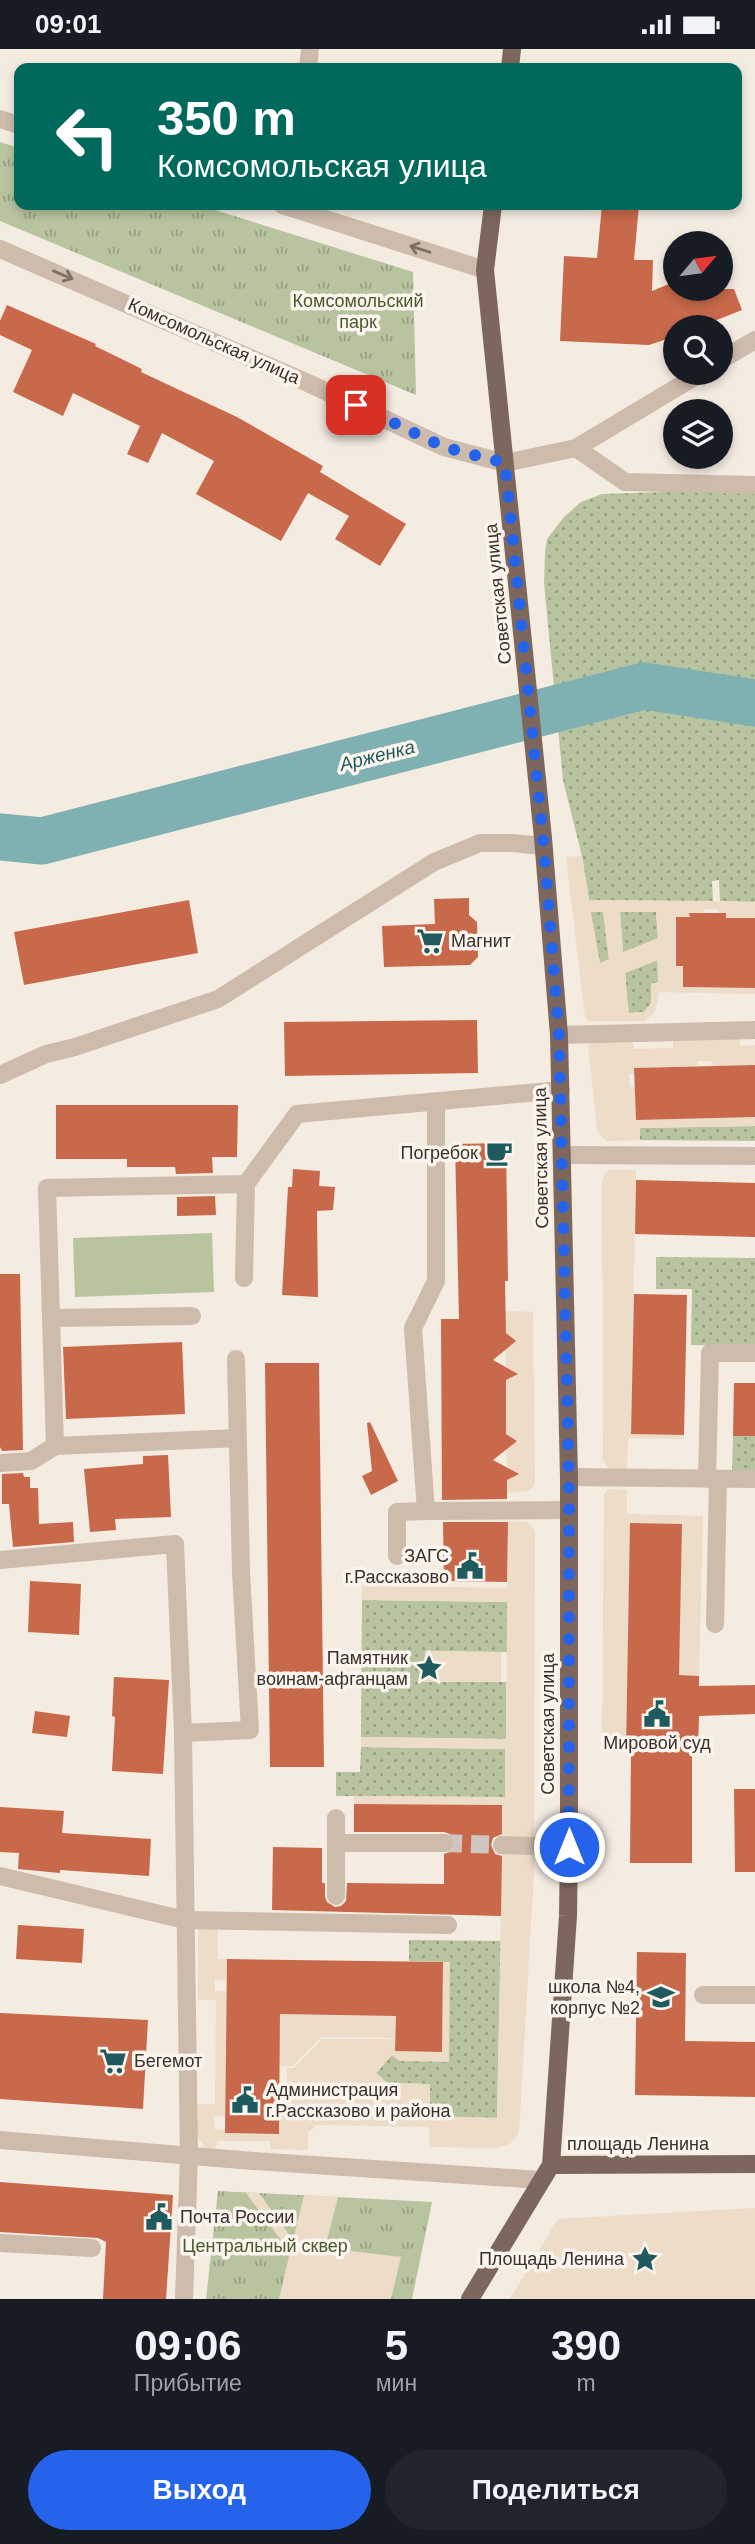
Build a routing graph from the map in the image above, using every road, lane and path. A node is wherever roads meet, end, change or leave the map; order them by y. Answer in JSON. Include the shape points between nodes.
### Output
{"nodes":[{"id":1,"x":302,"y":210,"type":"edge"},
{"id":2,"x":492,"y":210,"type":"edge"},
{"id":3,"x":0,"y":249,"type":"edge"},
{"id":4,"x":485,"y":270,"type":"junction"},
{"id":5,"x":755,"y":340,"type":"edge"},
{"id":6,"x":733,"y":354,"type":"edge"},
{"id":7,"x":681,"y":385,"type":"edge"},
{"id":8,"x":576,"y":448,"type":"junction"},
{"id":9,"x":505,"y":463,"type":"junction"},
{"id":10,"x":755,"y":485,"type":"edge"},
{"id":11,"x":543,"y":842,"type":"junction"},
{"id":12,"x":755,"y":1031,"type":"edge"},
{"id":13,"x":559,"y":1035,"type":"junction"},
{"id":14,"x":0,"y":1075,"type":"edge"},
{"id":15,"x":561,"y":1090,"type":"junction"},
{"id":16,"x":436,"y":1102,"type":"junction"},
{"id":17,"x":562,"y":1155,"type":"junction"},
{"id":18,"x":755,"y":1156,"type":"edge"},
{"id":19,"x":246,"y":1184,"type":"junction"},
{"id":20,"x":244,"y":1278,"type":"dead end"},
{"id":21,"x":192,"y":1316,"type":"dead end"},
{"id":22,"x":51,"y":1318,"type":"junction"},
{"id":23,"x":755,"y":1353,"type":"edge"},
{"id":24,"x":236,"y":1359,"type":"dead end"},
{"id":25,"x":238,"y":1438,"type":"junction"},
{"id":26,"x":55,"y":1446,"type":"junction"},
{"id":27,"x":0,"y":1463,"type":"edge"},
{"id":28,"x":569,"y":1478,"type":"junction"},
{"id":29,"x":713,"y":1479,"type":"junction"},
{"id":30,"x":755,"y":1479,"type":"edge"},
{"id":31,"x":569,"y":1510,"type":"junction"},
{"id":32,"x":426,"y":1511,"type":"junction"},
{"id":33,"x":397,"y":1556,"type":"dead end"},
{"id":34,"x":0,"y":1560,"type":"edge"},
{"id":35,"x":715,"y":1623,"type":"dead end"},
{"id":36,"x":183,"y":1733,"type":"junction"},
{"id":37,"x":336,"y":1818,"type":"dead end"},
{"id":38,"x":336,"y":1843,"type":"junction"},
{"id":39,"x":444,"y":1843,"type":"tunnel mouth"},
{"id":40,"x":502,"y":1845,"type":"tunnel mouth"},
{"id":41,"x":569,"y":1847,"type":"junction"},
{"id":42,"x":0,"y":1876,"type":"edge"},
{"id":43,"x":336,"y":1896,"type":"dead end"},
{"id":44,"x":185,"y":1920,"type":"junction"},
{"id":45,"x":448,"y":1925,"type":"dead end"},
{"id":46,"x":755,"y":1994,"type":"edge"},
{"id":47,"x":703,"y":1995,"type":"dead end"},
{"id":48,"x":562,"y":2014,"type":"dead end"},
{"id":49,"x":555,"y":2114,"type":"junction"},
{"id":50,"x":0,"y":2140,"type":"edge"},
{"id":51,"x":190,"y":2156,"type":"junction"},
{"id":52,"x":755,"y":2164,"type":"edge"},
{"id":53,"x":546,"y":2172,"type":"junction"},
{"id":54,"x":0,"y":2243,"type":"edge"},
{"id":55,"x":92,"y":2248,"type":"dead end"},
{"id":56,"x":184,"y":2299,"type":"edge"},
{"id":57,"x":470,"y":2299,"type":"edge"}],
"edges":[{"from":4,"to":1,"type":"street","one_way":true},
{"from":2,"to":4,"type":"main road","name":"Советская улица"},
{"from":3,"to":9,"type":"street","name":"Комсомольская улица","one_way":true,"via":[[444,447]]},
{"from":4,"to":9,"type":"main road","name":"Советская улица"},
{"from":5,"to":6,"type":"street"},
{"from":7,"to":8,"type":"street"},
{"from":8,"to":9,"type":"street"},
{"from":8,"to":10,"type":"street","via":[[625,482]]},
{"from":9,"to":11,"type":"main road","name":"Советская улица"},
{"from":11,"to":13,"type":"main road","name":"Советская улица"},
{"from":11,"to":14,"type":"street","via":[[481,843],[434,862],[218,999],[46,1054]]},
{"from":12,"to":13,"type":"street"},
{"from":13,"to":15,"type":"main road","name":"Советская улица"},
{"from":15,"to":16,"type":"street"},
{"from":15,"to":17,"type":"main road","name":"Советская улица"},
{"from":16,"to":19,"type":"street","via":[[297,1114]]},
{"from":16,"to":32,"type":"street","via":[[436,1282],[413,1328]]},
{"from":17,"to":18,"type":"street"},
{"from":17,"to":28,"type":"main road","name":"Советская улица"},
{"from":19,"to":20,"type":"street"},
{"from":19,"to":22,"type":"street","via":[[47,1188]]},
{"from":21,"to":22,"type":"street"},
{"from":22,"to":26,"type":"street"},
{"from":23,"to":29,"type":"street","via":[[710,1353]]},
{"from":24,"to":25,"type":"street"},
{"from":25,"to":26,"type":"street"},
{"from":25,"to":36,"type":"street","via":[[250,1730]]},
{"from":26,"to":27,"type":"street","via":[[31,1461]]},
{"from":28,"to":29,"type":"street"},
{"from":28,"to":31,"type":"main road","name":"Советская улица"},
{"from":29,"to":30,"type":"street"},
{"from":29,"to":35,"type":"street"},
{"from":31,"to":32,"type":"street"},
{"from":31,"to":41,"type":"main road","name":"Советская улица"},
{"from":32,"to":33,"type":"street","via":[[397,1512]]},
{"from":34,"to":36,"type":"street","via":[[175,1544]]},
{"from":36,"to":44,"type":"street"},
{"from":37,"to":38,"type":"street"},
{"from":38,"to":39,"type":"street"},
{"from":38,"to":43,"type":"street"},
{"from":40,"to":41,"type":"street"},
{"from":41,"to":49,"type":"main road","name":"Советская улица"},
{"from":42,"to":44,"type":"street"},
{"from":44,"to":45,"type":"street"},
{"from":44,"to":51,"type":"street"},
{"from":46,"to":47,"type":"street"},
{"from":48,"to":49,"type":"main road","name":"Советская улица"},
{"from":49,"to":53,"type":"main road","name":"Советская улица"},
{"from":50,"to":51,"type":"street"},
{"from":51,"to":53,"type":"street"},
{"from":51,"to":56,"type":"street"},
{"from":52,"to":53,"type":"main road","name":"площадь Ленина"},
{"from":53,"to":57,"type":"main road"},
{"from":54,"to":55,"type":"street"}]}
